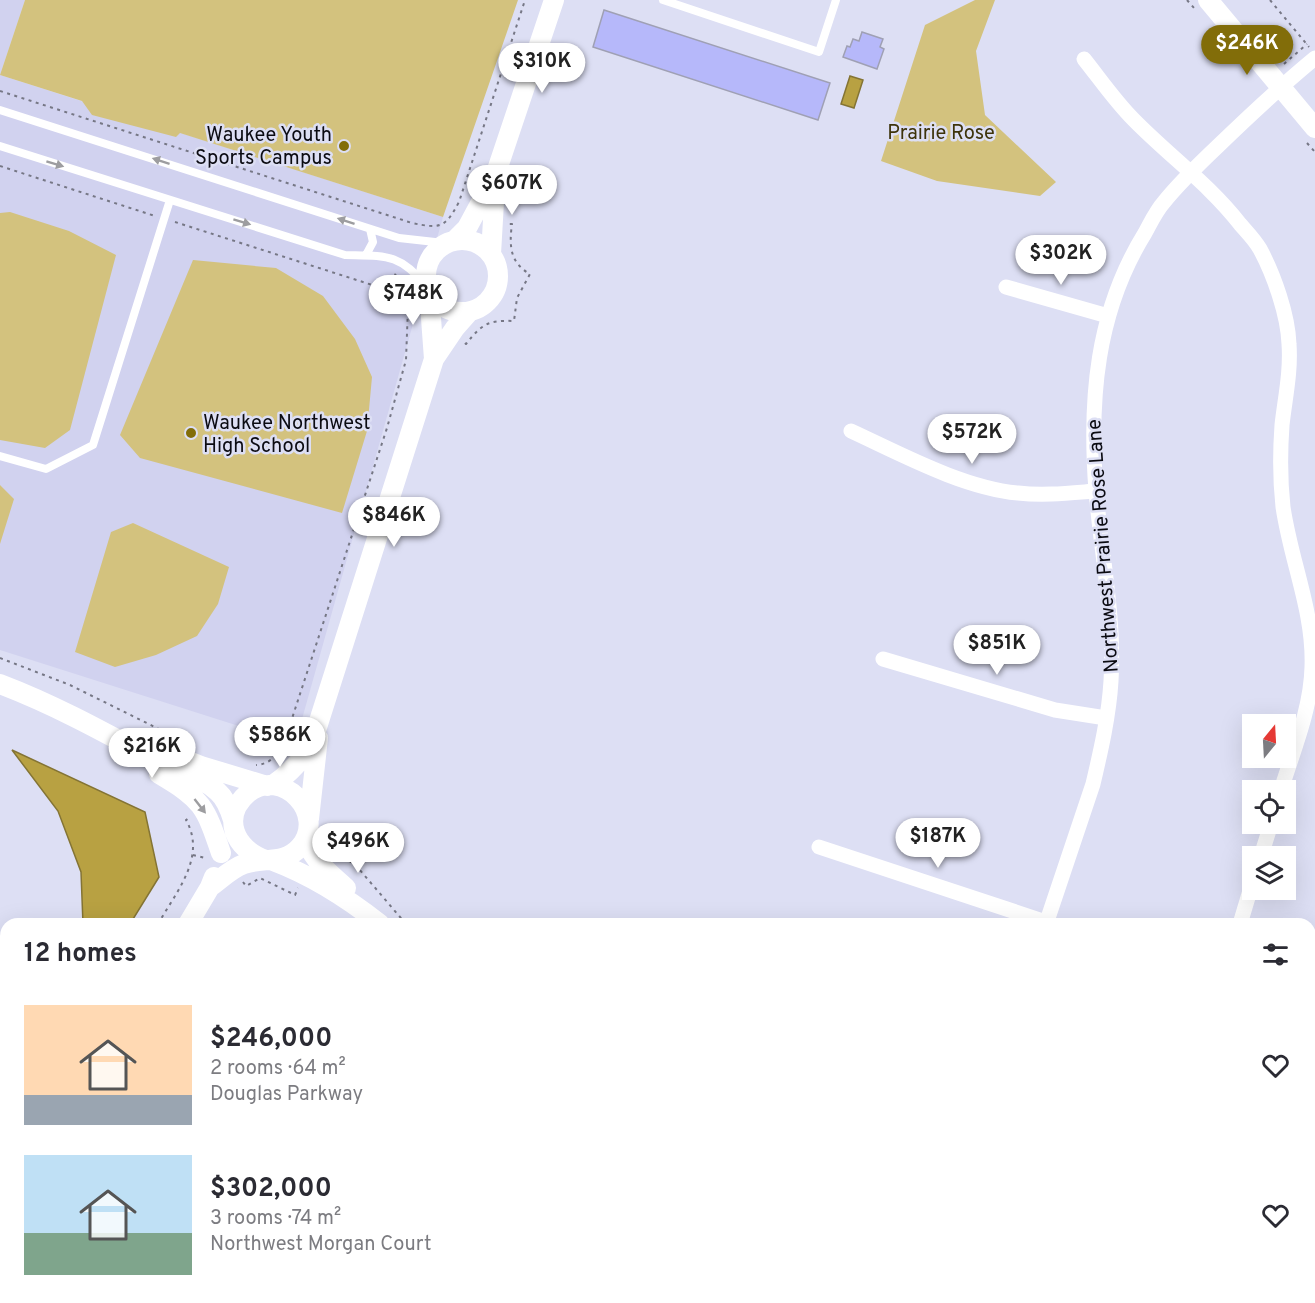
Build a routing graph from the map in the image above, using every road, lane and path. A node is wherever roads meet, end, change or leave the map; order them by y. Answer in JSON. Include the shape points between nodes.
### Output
{"nodes":[{"id":1,"x":525,"y":0,"type":"edge"},
{"id":2,"x":554,"y":0,"type":"edge"},
{"id":3,"x":663,"y":0,"type":"edge"},
{"id":4,"x":836,"y":0,"type":"edge"},
{"id":5,"x":1208,"y":0,"type":"edge"},
{"id":6,"x":1270,"y":0,"type":"edge"},
{"id":7,"x":1313,"y":53,"type":"edge"},
{"id":8,"x":1084,"y":59,"type":"dead end"},
{"id":9,"x":1280,"y":87,"type":"junction"},
{"id":10,"x":0,"y":91,"type":"edge"},
{"id":11,"x":0,"y":110,"type":"edge"},
{"id":12,"x":1315,"y":128,"type":"edge"},
{"id":13,"x":0,"y":146,"type":"edge"},
{"id":14,"x":0,"y":166,"type":"edge"},
{"id":15,"x":1192,"y":172,"type":"junction"},
{"id":16,"x":495,"y":176,"type":"junction"},
{"id":17,"x":170,"y":200,"type":"junction"},
{"id":18,"x":165,"y":219,"type":"junction"},
{"id":19,"x":512,"y":224,"type":"dead end"},
{"id":20,"x":370,"y":229,"type":"junction"},
{"id":21,"x":450,"y":241,"type":"junction"},
{"id":22,"x":491,"y":254,"type":"junction"},
{"id":23,"x":366,"y":255,"type":"junction"},
{"id":24,"x":1006,"y":287,"type":"dead end"},
{"id":25,"x":428,"y":288,"type":"junction"},
{"id":26,"x":471,"y":311,"type":"junction"},
{"id":27,"x":1107,"y":316,"type":"junction"},
{"id":28,"x":466,"y":344,"type":"dead end"},
{"id":29,"x":434,"y":358,"type":"junction"},
{"id":30,"x":851,"y":431,"type":"dead end"},
{"id":31,"x":0,"y":456,"type":"edge"},
{"id":32,"x":1096,"y":491,"type":"junction"},
{"id":33,"x":0,"y":658,"type":"edge"},
{"id":34,"x":883,"y":659,"type":"dead end"},
{"id":35,"x":0,"y":684,"type":"edge"},
{"id":36,"x":1106,"y":718,"type":"junction"},
{"id":37,"x":86,"y":722,"type":"junction"},
{"id":38,"x":318,"y":727,"type":"junction"},
{"id":39,"x":184,"y":742,"type":"dead end"},
{"id":40,"x":248,"y":765,"type":"dead end"},
{"id":41,"x":1284,"y":780,"type":"edge"},
{"id":42,"x":270,"y":786,"type":"junction"},
{"id":43,"x":186,"y":820,"type":"dead end"},
{"id":44,"x":234,"y":823,"type":"junction"},
{"id":45,"x":308,"y":831,"type":"junction"},
{"id":46,"x":333,"y":847,"type":"dead end"},
{"id":47,"x":819,"y":847,"type":"dead end"},
{"id":48,"x":221,"y":853,"type":"junction"},
{"id":49,"x":269,"y":860,"type":"junction"},
{"id":50,"x":246,"y":886,"type":"dead end"},
{"id":51,"x":210,"y":887,"type":"junction"},
{"id":52,"x":295,"y":895,"type":"dead end"},
{"id":53,"x":1247,"y":900,"type":"edge"},
{"id":54,"x":161,"y":918,"type":"edge"},
{"id":55,"x":192,"y":918,"type":"edge"},
{"id":56,"x":373,"y":918,"type":"edge"},
{"id":57,"x":375,"y":918,"type":"edge"},
{"id":58,"x":401,"y":918,"type":"edge"},
{"id":59,"x":1033,"y":918,"type":"edge"},
{"id":60,"x":1050,"y":918,"type":"edge"},
{"id":61,"x":1242,"y":918,"type":"edge"}],
"edges":[{"from":1,"to":10,"type":"path","via":[[459,202],[449,220],[434,227]]},
{"from":2,"to":16,"type":"street"},
{"from":3,"to":4,"type":"lane","via":[[819,52]]},
{"from":5,"to":9,"type":"street"},
{"from":6,"to":7,"type":"path"},
{"from":7,"to":9,"type":"street","name":"Northwest Prairie Rose Lane"},
{"from":8,"to":15,"type":"street","via":[[1132,118]]},
{"from":9,"to":12,"type":"street"},
{"from":9,"to":15,"type":"street","name":"Northwest Prairie Rose Lane"},
{"from":20,"to":11,"type":"lane","one_way":true},
{"from":13,"to":17,"type":"lane","one_way":true},
{"from":14,"to":18,"type":"path"},
{"from":15,"to":27,"type":"street","name":"Northwest Prairie Rose Lane","via":[[1163,202],[1135,249]]},
{"from":15,"to":41,"type":"street","via":[[1226,206],[1259,248],[1279,294],[1289,343],[1280,464],[1292,558],[1308,609],[1312,670],[1304,715]]},
{"from":16,"to":21,"type":"street","via":[[467,228]]},
{"from":16,"to":22,"type":"street"},
{"from":17,"to":18,"type":"lane"},
{"from":17,"to":23,"type":"lane","one_way":true,"via":[[345,255]]},
{"from":18,"to":31,"type":"lane","via":[[93,445],[46,470]]},
{"from":18,"to":40,"type":"path","via":[[388,290],[408,307],[406,360],[283,747],[265,764]]},
{"from":19,"to":28,"type":"path","via":[[512,257],[530,274],[517,298],[514,321],[488,322]]},
{"from":20,"to":21,"type":"lane","via":[[399,238]]},
{"from":20,"to":23,"type":"lane","via":[[373,242]]},
{"from":21,"to":22,"type":"street","via":[[468,239]]},
{"from":21,"to":25,"type":"street","via":[[434,251],[428,262]]},
{"from":22,"to":26,"type":"street","via":[[498,284],[485,304]]},
{"from":23,"to":25,"type":"lane","via":[[396,258]]},
{"from":24,"to":27,"type":"street"},
{"from":25,"to":26,"type":"street","via":[[441,306],[451,311]]},
{"from":25,"to":29,"type":"street"},
{"from":26,"to":29,"type":"street"},
{"from":27,"to":32,"type":"street","name":"Northwest Prairie Rose Lane","via":[[1096,373],[1092,424]]},
{"from":29,"to":38,"type":"street"},
{"from":30,"to":32,"type":"street","via":[[973,483],[1016,493]]},
{"from":32,"to":36,"type":"street","name":"Northwest Prairie Rose Lane","via":[[1111,634]]},
{"from":33,"to":39,"type":"path","via":[[70,685]]},
{"from":34,"to":36,"type":"street","via":[[1055,710]]},
{"from":35,"to":37,"type":"street"},
{"from":36,"to":60,"type":"street","name":"Northwest Prairie Rose Lane","via":[[1093,784]]},
{"from":37,"to":42,"type":"street","via":[[117,729],[201,766]]},
{"from":37,"to":44,"type":"street","via":[[210,786],[224,799]]},
{"from":37,"to":48,"type":"street","one_way":true,"via":[[102,740],[195,798],[208,817]]},
{"from":38,"to":42,"type":"street","via":[[306,753],[285,777]]},
{"from":38,"to":45,"type":"street"},
{"from":42,"to":44,"type":"street","via":[[249,792],[240,802]]},
{"from":42,"to":45,"type":"street","via":[[295,794],[308,815]]},
{"from":43,"to":54,"type":"path","via":[[195,846],[192,865]]},
{"from":44,"to":48,"type":"street"},
{"from":44,"to":49,"type":"street","via":[[244,849]]},
{"from":45,"to":49,"type":"street","via":[[295,852],[286,858]]},
{"from":45,"to":57,"type":"street","via":[[310,853]]},
{"from":46,"to":58,"type":"path","via":[[360,869]]},
{"from":47,"to":59,"type":"street"},
{"from":48,"to":51,"type":"street"},
{"from":49,"to":51,"type":"street","via":[[241,864]]},
{"from":49,"to":56,"type":"street","via":[[325,884]]},
{"from":50,"to":52,"type":"path","via":[[260,878]]},
{"from":51,"to":55,"type":"street"},
{"from":53,"to":61,"type":"street"}]}
